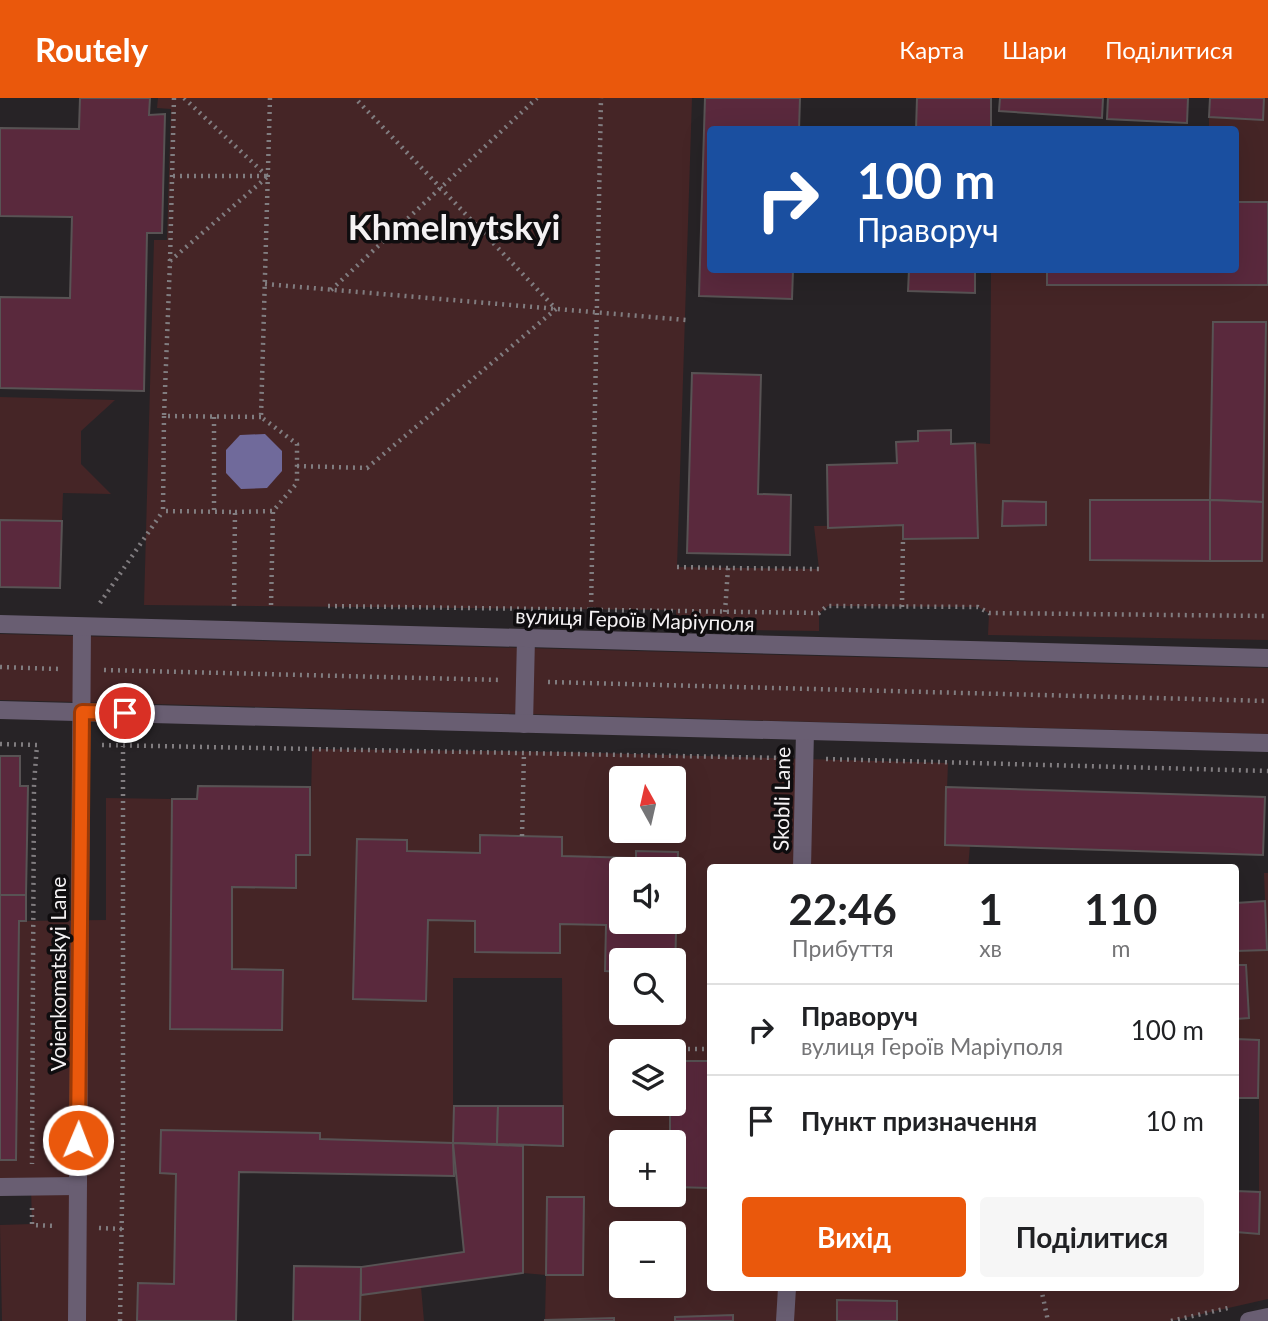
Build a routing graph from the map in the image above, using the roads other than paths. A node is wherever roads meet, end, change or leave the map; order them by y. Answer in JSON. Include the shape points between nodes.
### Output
{"nodes":[{"id":1,"x":0,"y":624,"type":"edge"},
{"id":2,"x":82,"y":627,"type":"junction"},
{"id":3,"x":526,"y":638,"type":"junction"},
{"id":4,"x":1268,"y":659,"type":"edge"},
{"id":5,"x":0,"y":709,"type":"edge"},
{"id":6,"x":82,"y":712,"type":"junction"},
{"id":7,"x":524,"y":724,"type":"junction"},
{"id":8,"x":804,"y":731,"type":"junction"},
{"id":9,"x":1268,"y":743,"type":"edge"},
{"id":10,"x":802,"y":864,"type":"edge"},
{"id":11,"x":77,"y":1186,"type":"junction"},
{"id":12,"x":0,"y":1187,"type":"edge"},
{"id":13,"x":787,"y":1291,"type":"edge"},
{"id":14,"x":1268,"y":1317,"type":"edge"},
{"id":15,"x":77,"y":1321,"type":"edge"},
{"id":16,"x":785,"y":1321,"type":"edge"},
{"id":17,"x":1250,"y":1321,"type":"edge"}],
"edges":[{"from":1,"to":2,"type":"street","name":"вулиця Героїв Маріуполя"},
{"from":2,"to":3,"type":"street","name":"вулиця Героїв Маріуполя"},
{"from":2,"to":6,"type":"street","name":"Voienkomatskyi Lane"},
{"from":3,"to":4,"type":"street","name":"вулиця Героїв Маріуполя"},
{"from":3,"to":7,"type":"street"},
{"from":5,"to":6,"type":"street"},
{"from":6,"to":7,"type":"street"},
{"from":6,"to":11,"type":"street","name":"Voienkomatskyi Lane"},
{"from":7,"to":8,"type":"street"},
{"from":8,"to":9,"type":"street"},
{"from":8,"to":10,"type":"street","name":"Skobli Lane"},
{"from":11,"to":12,"type":"street"},
{"from":11,"to":15,"type":"street","name":"Voienkomatskyi Lane"},
{"from":13,"to":16,"type":"street"},
{"from":14,"to":17,"type":"street"}]}
